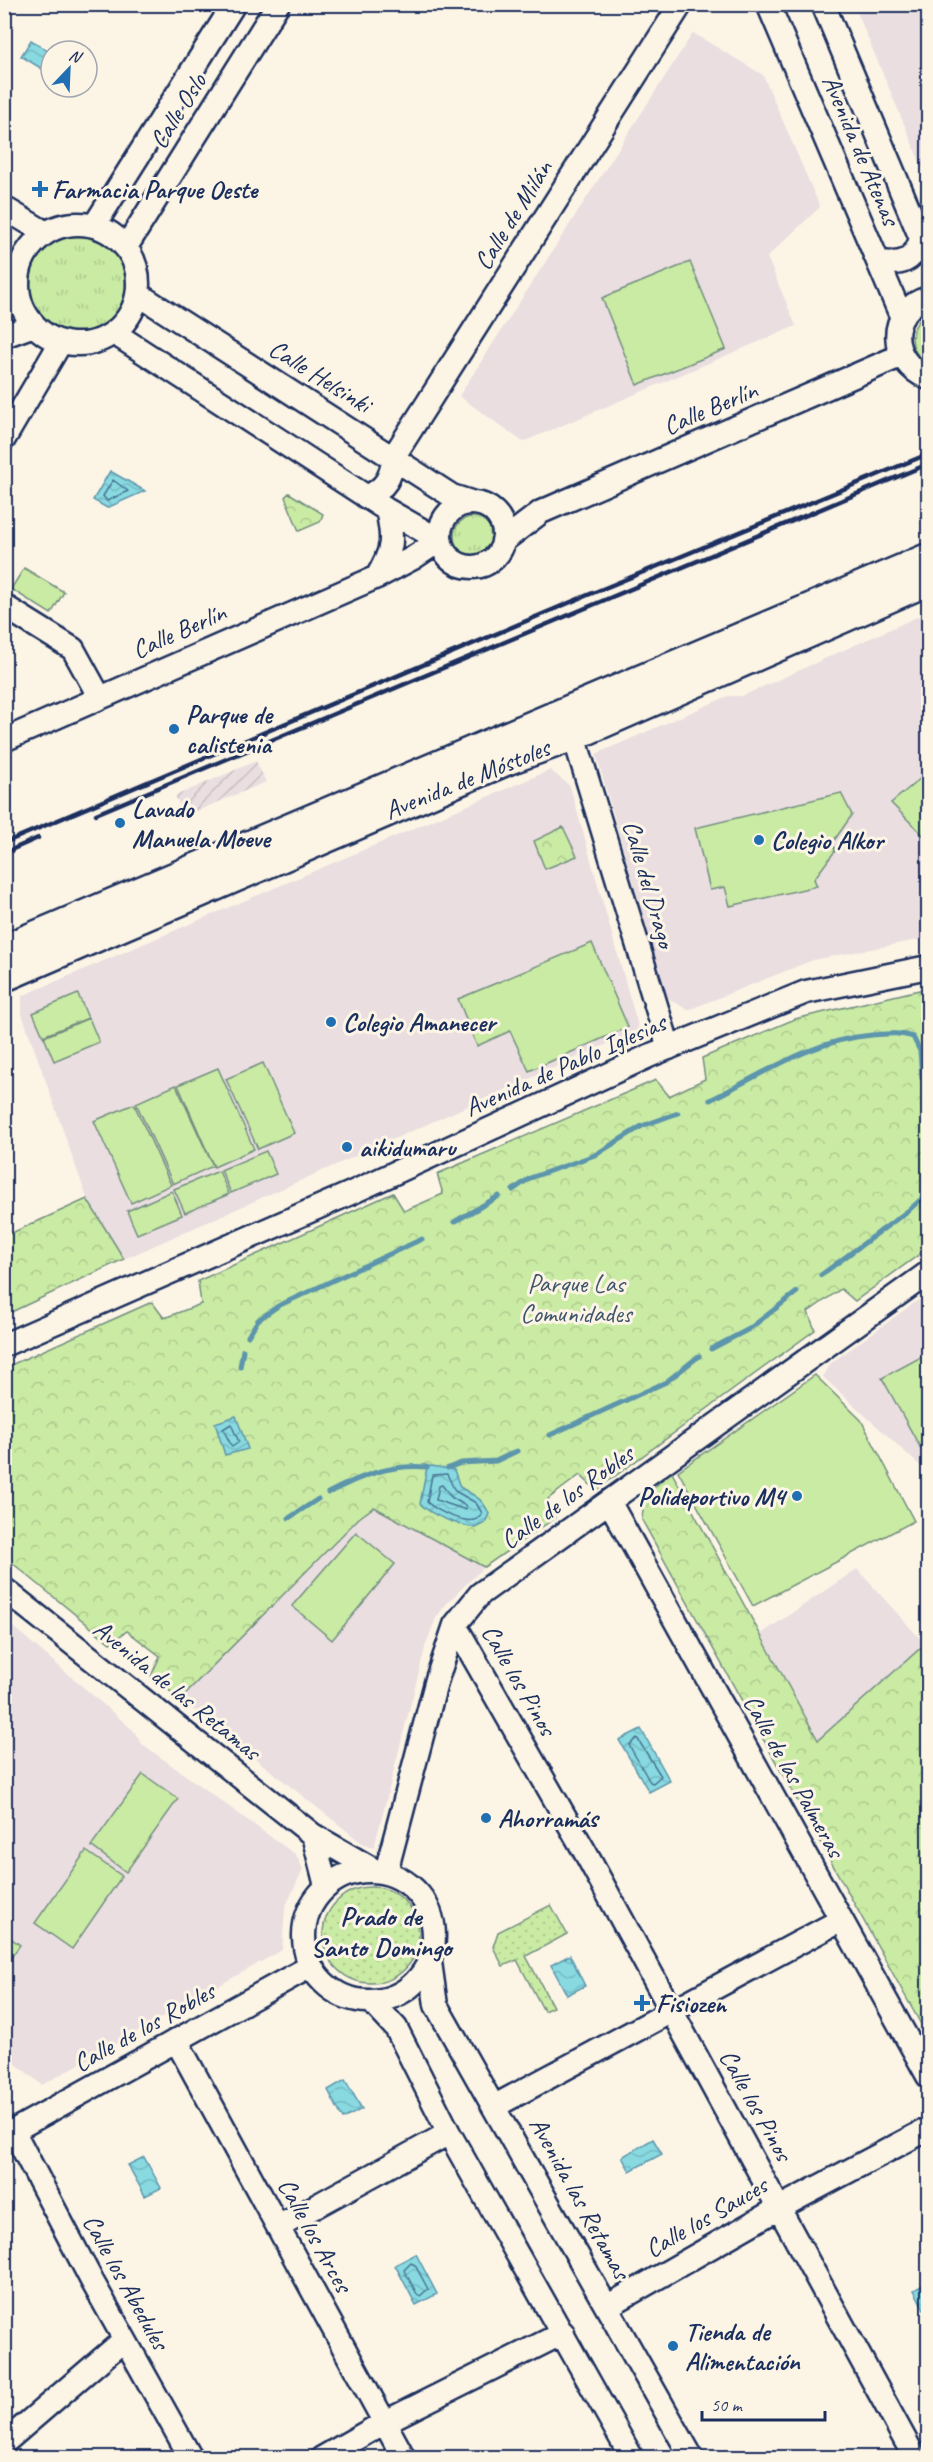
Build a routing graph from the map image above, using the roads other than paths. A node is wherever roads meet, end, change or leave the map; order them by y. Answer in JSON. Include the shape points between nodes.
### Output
{"nodes":[{"id":1,"x":234,"y":4,"type":"edge"},
{"id":2,"x":278,"y":4,"type":"edge"},
{"id":3,"x":681,"y":4,"type":"edge"},
{"id":4,"x":768,"y":4,"type":"edge"},
{"id":5,"x":823,"y":4,"type":"edge"},
{"id":6,"x":4,"y":208,"type":"edge"},
{"id":7,"x":94,"y":226,"type":"junction"},
{"id":8,"x":46,"y":233,"type":"junction"},
{"id":9,"x":126,"y":247,"type":"junction"},
{"id":10,"x":925,"y":247,"type":"edge"},
{"id":11,"x":878,"y":261,"type":"junction"},
{"id":12,"x":12,"y":284,"type":"edge"},
{"id":13,"x":138,"y":294,"type":"junction"},
{"id":14,"x":928,"y":298,"type":"edge"},
{"id":15,"x":902,"y":318,"type":"junction"},
{"id":16,"x":34,"y":324,"type":"junction"},
{"id":17,"x":114,"y":333,"type":"junction"},
{"id":18,"x":4,"y":336,"type":"edge"},
{"id":19,"x":61,"y":342,"type":"junction"},
{"id":20,"x":900,"y":356,"type":"junction"},
{"id":21,"x":928,"y":378,"type":"edge"},
{"id":22,"x":4,"y":439,"type":"edge"},
{"id":23,"x":394,"y":456,"type":"junction"},
{"id":24,"x":366,"y":496,"type":"junction"},
{"id":25,"x":474,"y":503,"type":"junction"},
{"id":26,"x":387,"y":510,"type":"junction"},
{"id":27,"x":541,"y":512,"type":"junction"},
{"id":28,"x":496,"y":514,"type":"junction"},
{"id":29,"x":440,"y":538,"type":"junction"},
{"id":30,"x":503,"y":542,"type":"junction"},
{"id":31,"x":928,"y":558,"type":"edge"},
{"id":32,"x":450,"y":561,"type":"junction"},
{"id":33,"x":377,"y":577,"type":"junction"},
{"id":34,"x":928,"y":581,"type":"edge"},
{"id":35,"x":4,"y":606,"type":"edge"},
{"id":36,"x":100,"y":698,"type":"junction"},
{"id":37,"x":574,"y":736,"type":"junction"},
{"id":38,"x":4,"y":740,"type":"edge"},
{"id":39,"x":4,"y":950,"type":"edge"},
{"id":40,"x":928,"y":956,"type":"edge"},
{"id":41,"x":928,"y":967,"type":"edge"},
{"id":42,"x":4,"y":977,"type":"edge"},
{"id":43,"x":667,"y":1045,"type":"junction"},
{"id":44,"x":928,"y":1274,"type":"edge"},
{"id":45,"x":4,"y":1333,"type":"edge"},
{"id":46,"x":4,"y":1345,"type":"edge"},
{"id":47,"x":610,"y":1503,"type":"junction"},
{"id":48,"x":4,"y":1589,"type":"edge"},
{"id":49,"x":455,"y":1625,"type":"junction"},
{"id":50,"x":313,"y":1835,"type":"junction"},
{"id":51,"x":380,"y":1871,"type":"junction"},
{"id":52,"x":326,"y":1886,"type":"junction"},
{"id":53,"x":841,"y":1920,"type":"junction"},
{"id":54,"x":430,"y":1962,"type":"junction"},
{"id":55,"x":311,"y":1966,"type":"junction"},
{"id":56,"x":372,"y":2002,"type":"junction"},
{"id":57,"x":671,"y":2011,"type":"junction"},
{"id":58,"x":176,"y":2040,"type":"junction"},
{"id":59,"x":928,"y":2076,"type":"edge"},
{"id":60,"x":495,"y":2106,"type":"junction"},
{"id":61,"x":928,"y":2129,"type":"edge"},
{"id":62,"x":449,"y":2133,"type":"junction"},
{"id":63,"x":9,"y":2134,"type":"edge"},
{"id":64,"x":779,"y":2208,"type":"junction"},
{"id":65,"x":278,"y":2226,"type":"junction"},
{"id":66,"x":608,"y":2306,"type":"junction"},
{"id":67,"x":563,"y":2333,"type":"junction"},
{"id":68,"x":124,"y":2340,"type":"junction"},
{"id":69,"x":385,"y":2422,"type":"junction"},
{"id":70,"x":4,"y":2443,"type":"edge"},
{"id":71,"x":910,"y":2456,"type":"edge"},
{"id":72,"x":191,"y":2457,"type":"edge"},
{"id":73,"x":322,"y":2457,"type":"edge"},
{"id":74,"x":404,"y":2457,"type":"edge"},
{"id":75,"x":632,"y":2457,"type":"edge"},
{"id":76,"x":692,"y":2457,"type":"edge"}],
"edges":[{"from":1,"to":7,"type":"street","name":"Calle Oslo"},
{"from":2,"to":9,"type":"street","name":"Calle Oslo"},
{"from":3,"to":23,"type":"street","name":"Calle de Milán"},
{"from":4,"to":11,"type":"street","name":"Avenida de Atenas"},
{"from":5,"to":10,"type":"street","name":"Avenida de Atenas"},
{"from":6,"to":8,"type":"street"},
{"from":7,"to":8,"type":"street","via":[[66,225]]},
{"from":7,"to":9,"type":"street","via":[[112,234]]},
{"from":8,"to":12,"type":"street","via":[[33,244]]},
{"from":9,"to":13,"type":"street","via":[[138,273]]},
{"from":10,"to":11,"type":"street","via":[[905,263]]},
{"from":11,"to":15,"type":"street","name":"Avenida de Atenas"},
{"from":12,"to":16,"type":"street"},
{"from":13,"to":17,"type":"street","via":[[126,322]]},
{"from":13,"to":23,"type":"street","name":"Calle Helsinki"},
{"from":14,"to":15,"type":"street","via":[[910,308]]},
{"from":15,"to":20,"type":"street","via":[[897,340]]},
{"from":16,"to":18,"type":"street"},
{"from":16,"to":19,"type":"street"},
{"from":17,"to":19,"type":"street","via":[[79,345]]},
{"from":17,"to":24,"type":"street"},
{"from":19,"to":22,"type":"street"},
{"from":20,"to":21,"type":"street","via":[[915,372]]},
{"from":20,"to":27,"type":"street","name":"Calle Berlín"},
{"from":23,"to":24,"type":"street","name":"Calle de Milán","via":[[388,483]]},
{"from":23,"to":25,"type":"street","name":"Calle Helsinki","via":[[452,496]]},
{"from":24,"to":26,"type":"street"},
{"from":25,"to":28,"type":"street"},
{"from":25,"to":29,"type":"street","via":[[463,504],[445,516]]},
{"from":26,"to":29,"type":"street"},
{"from":26,"to":33,"type":"street","via":[[393,538],[389,558]]},
{"from":27,"to":28,"type":"street","name":"Calle Berlín"},
{"from":27,"to":30,"type":"street","name":"Calle Berlín"},
{"from":28,"to":30,"type":"street","via":[[502,523]]},
{"from":29,"to":32,"type":"street","via":[[441,548]]},
{"from":29,"to":33,"type":"street","name":"Calle Berlín"},
{"from":30,"to":32,"type":"street","via":[[500,551],[484,565],[464,566]]},
{"from":31,"to":39,"type":"main road","name":"Avenida de Móstoles"},
{"from":32,"to":33,"type":"street","name":"Calle Berlín"},
{"from":33,"to":36,"type":"street","name":"Calle Berlín"},
{"from":34,"to":37,"type":"main road","name":"Avenida de Móstoles"},
{"from":35,"to":36,"type":"street","via":[[74,649]]},
{"from":36,"to":38,"type":"street","name":"Calle Berlín"},
{"from":37,"to":42,"type":"main road","name":"Avenida de Móstoles","via":[[442,788]]},
{"from":37,"to":43,"type":"street","name":"Calle del Drago"},
{"from":40,"to":43,"type":"street","name":"Avenida de Pablo Iglesias","via":[[803,981],[746,1004]]},
{"from":41,"to":43,"type":"street","name":"Avenida de Pablo Iglesias","via":[[806,992]]},
{"from":43,"to":45,"type":"street","name":"Avenida de Pablo Iglesias","via":[[492,1114]]},
{"from":43,"to":46,"type":"street","name":"Avenida de Pablo Iglesias","via":[[329,1203]]},
{"from":44,"to":47,"type":"street","name":"Calle de los Robles"},
{"from":47,"to":49,"type":"street","name":"Calle de los Robles","via":[[480,1594]]},
{"from":47,"to":53,"type":"street","name":"Calle de las Palmeras"},
{"from":48,"to":50,"type":"street","name":"Avenida de las Retamas"},
{"from":49,"to":51,"type":"street","name":"Calle de los Robles"},
{"from":49,"to":57,"type":"street","name":"Calle los Pinos"},
{"from":50,"to":51,"type":"street","name":"Avenida de las Retamas"},
{"from":50,"to":52,"type":"street"},
{"from":51,"to":52,"type":"street","via":[[341,1876]]},
{"from":51,"to":54,"type":"street","via":[[412,1887],[430,1910],[435,1942]]},
{"from":52,"to":55,"type":"street","via":[[312,1902],[304,1923],[304,1945]]},
{"from":53,"to":57,"type":"street"},
{"from":53,"to":59,"type":"street","name":"Calle de las Palmeras"},
{"from":54,"to":56,"type":"street","via":[[406,1990]]},
{"from":54,"to":60,"type":"street","name":"Avenida las Retamas","via":[[436,2005]]},
{"from":55,"to":56,"type":"street","via":[[336,1993]]},
{"from":55,"to":58,"type":"street","name":"Calle de los Robles"},
{"from":56,"to":62,"type":"street","via":[[396,2028]]},
{"from":57,"to":60,"type":"street"},
{"from":57,"to":64,"type":"street","name":"Calle los Pinos"},
{"from":58,"to":63,"type":"street","name":"Calle de los Robles"},
{"from":58,"to":65,"type":"street","name":"Calle los Arces"},
{"from":60,"to":66,"type":"street","name":"Avenida las Retamas"},
{"from":61,"to":64,"type":"street","name":"Calle los Sauces"},
{"from":62,"to":65,"type":"street"},
{"from":62,"to":67,"type":"street"},
{"from":63,"to":68,"type":"street","name":"Calle los Abedules"},
{"from":64,"to":66,"type":"street","name":"Calle los Sauces"},
{"from":64,"to":71,"type":"street","name":"Calle los Pinos"},
{"from":65,"to":69,"type":"street","name":"Calle los Arces"},
{"from":66,"to":76,"type":"street","name":"Avenida las Retamas"},
{"from":67,"to":69,"type":"street"},
{"from":67,"to":75,"type":"street"},
{"from":68,"to":70,"type":"street"},
{"from":68,"to":72,"type":"street","name":"Calle los Abedules"},
{"from":69,"to":73,"type":"street"},
{"from":69,"to":74,"type":"street","name":"Calle los Arces"}]}
